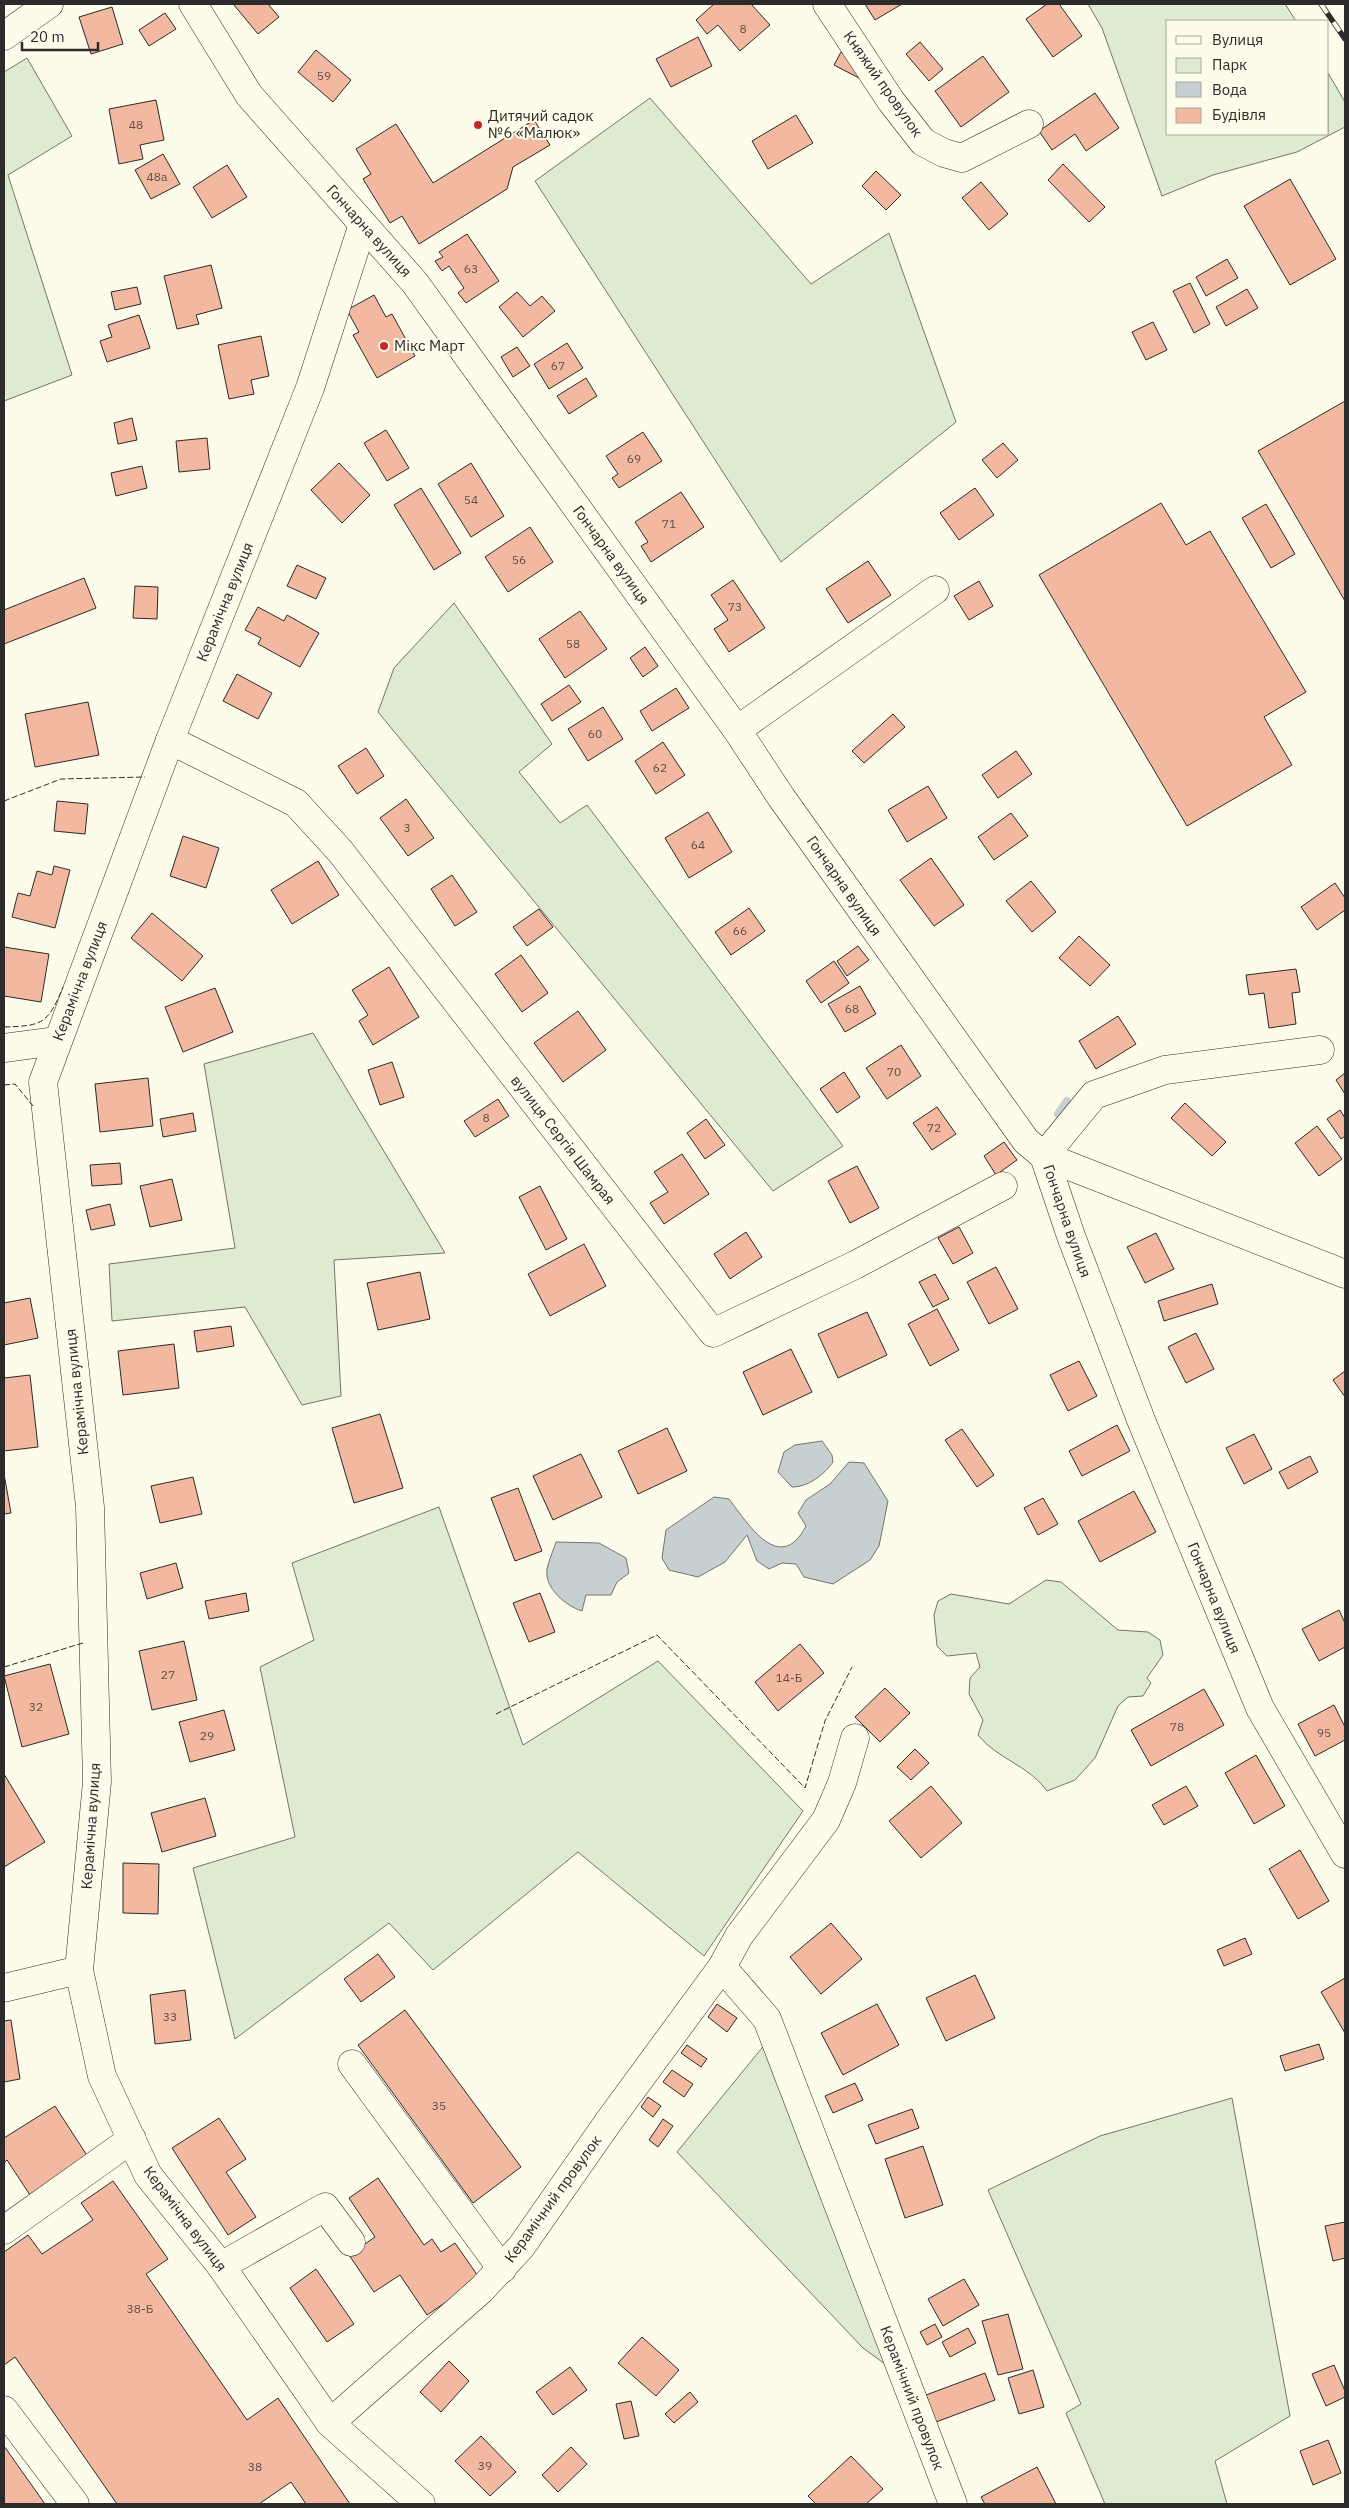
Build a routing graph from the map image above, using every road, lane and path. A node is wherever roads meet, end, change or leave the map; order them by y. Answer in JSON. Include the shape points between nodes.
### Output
{"nodes":[{"id":1,"x":49,"y":4,"type":"edge"},
{"id":2,"x":193,"y":4,"type":"edge"},
{"id":3,"x":827,"y":4,"type":"edge"},
{"id":4,"x":4,"y":36,"type":"edge"},
{"id":5,"x":1029,"y":124,"type":"dead end"},
{"id":6,"x":363,"y":224,"type":"junction"},
{"id":7,"x":935,"y":590,"type":"dead end"},
{"id":8,"x":737,"y":730,"type":"junction"},
{"id":9,"x":170,"y":740,"type":"junction"},
{"id":10,"x":57,"y":1042,"type":"junction"},
{"id":11,"x":4,"y":1048,"type":"edge"},
{"id":12,"x":1320,"y":1050,"type":"dead end"},
{"id":13,"x":1044,"y":1156,"type":"junction"},
{"id":14,"x":1003,"y":1186,"type":"dead end"},
{"id":15,"x":1345,"y":1274,"type":"edge"},
{"id":16,"x":855,"y":1738,"type":"dead end"},
{"id":17,"x":1345,"y":1854,"type":"edge"},
{"id":18,"x":722,"y":1967,"type":"junction"},
{"id":19,"x":79,"y":1970,"type":"junction"},
{"id":20,"x":4,"y":1988,"type":"edge"},
{"id":21,"x":352,"y":2064,"type":"dead end"},
{"id":22,"x":132,"y":2139,"type":"junction"},
{"id":23,"x":4,"y":2230,"type":"edge"},
{"id":24,"x":351,"y":2242,"type":"dead end"},
{"id":25,"x":221,"y":2266,"type":"junction"},
{"id":26,"x":502,"y":2269,"type":"junction"},
{"id":27,"x":4,"y":2410,"type":"edge"},
{"id":28,"x":330,"y":2423,"type":"junction"},
{"id":29,"x":75,"y":2504,"type":"edge"},
{"id":30,"x":421,"y":2504,"type":"edge"},
{"id":31,"x":953,"y":2504,"type":"edge"}],
"edges":[{"from":1,"to":4,"type":"street"},
{"from":2,"to":6,"type":"street","name":"Гончарна вулиця","via":[[249,95]]},
{"from":3,"to":5,"type":"street","name":"Княжий провулок","via":[[891,101],[923,142],[962,158]]},
{"from":6,"to":8,"type":"street","name":"Гончарна вулиця","via":[[415,283]]},
{"from":6,"to":9,"type":"street","name":"Керамічна вулиця","via":[[310,388]]},
{"from":7,"to":8,"type":"street"},
{"from":8,"to":13,"type":"street","name":"Гончарна вулиця","via":[[781,797],[1026,1141]]},
{"from":9,"to":10,"type":"street","name":"Керамічна вулиця"},
{"from":9,"to":14,"type":"street","name":"вулиця Сергія Шамрая","via":[[296,803],[340,851],[713,1333],[855,1265]]},
{"from":10,"to":11,"type":"street"},
{"from":10,"to":19,"type":"street","name":"Керамічна вулиця","via":[[43,1082],[90,1507],[97,1782]]},
{"from":12,"to":13,"type":"street","via":[[1165,1070],[1094,1095]]},
{"from":13,"to":15,"type":"street"},
{"from":13,"to":17,"type":"street","name":"Гончарна вулиця","via":[[1141,1420],[1260,1708]]},
{"from":16,"to":18,"type":"street","name":"Керамічний провулок","via":[[842,1783],[826,1820],[739,1936]]},
{"from":18,"to":26,"type":"street","name":"Керамічний провулок"},
{"from":18,"to":31,"type":"street","name":"Керамічний провулок","via":[[767,2019]]},
{"from":19,"to":20,"type":"street"},
{"from":19,"to":22,"type":"street","name":"Керамічна вулиця","via":[[102,2076]]},
{"from":21,"to":26,"type":"street"},
{"from":22,"to":23,"type":"street"},
{"from":22,"to":25,"type":"street","name":"Керамічна вулиця","via":[[148,2175]]},
{"from":24,"to":25,"type":"street","via":[[325,2208]]},
{"from":25,"to":28,"type":"street","name":"Керамічна вулиця"},
{"from":26,"to":28,"type":"street","name":"Керамічний провулок"},
{"from":27,"to":29,"type":"street"},
{"from":28,"to":30,"type":"street","name":"Керамічна вулиця"}]}
